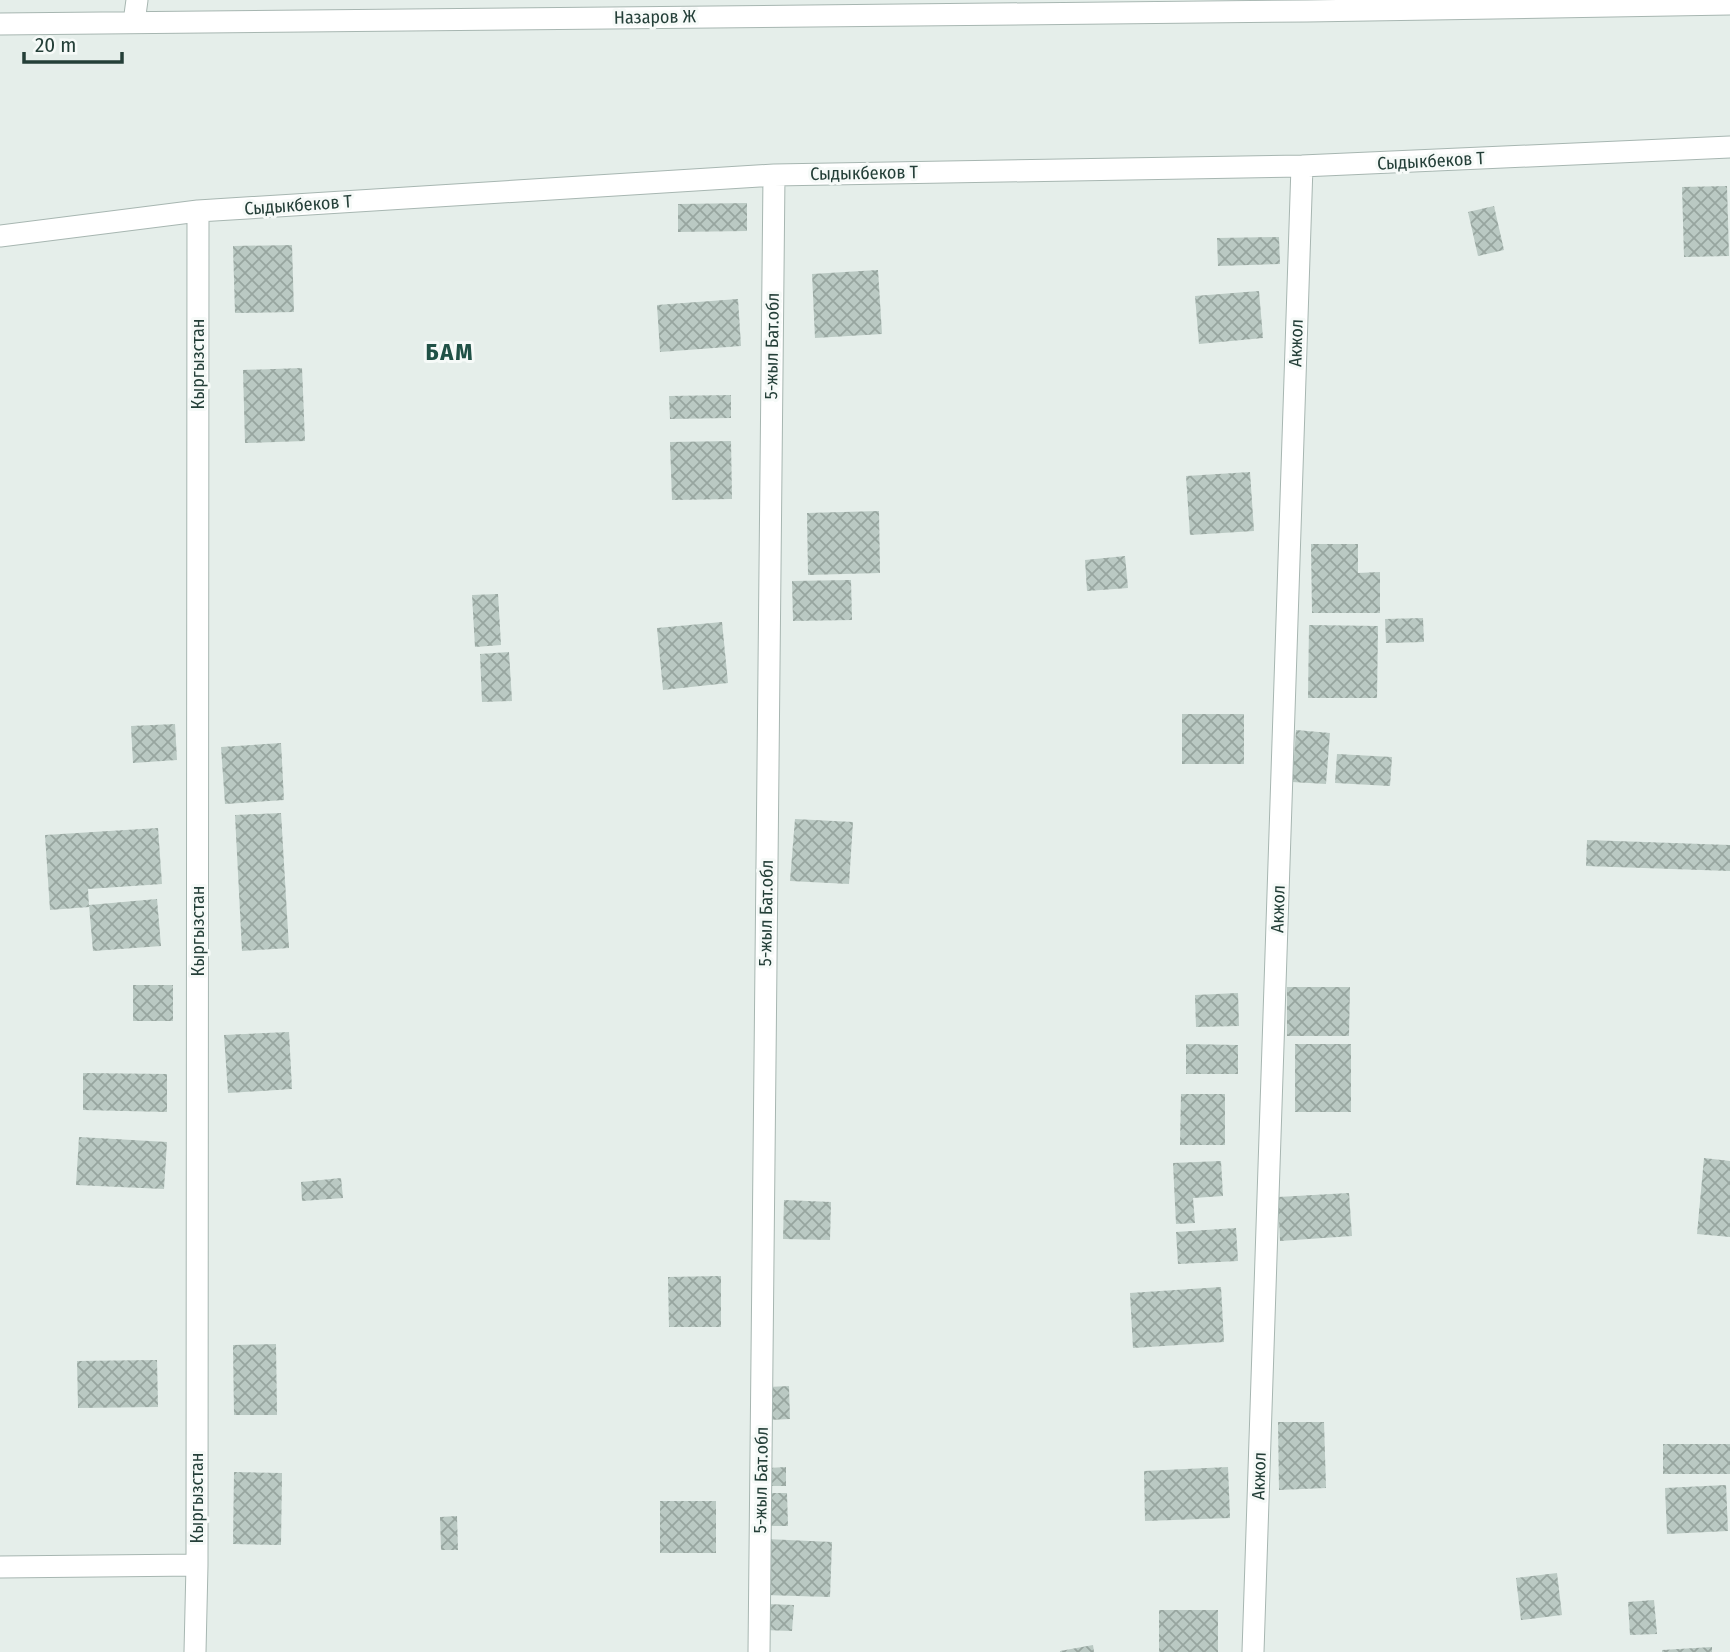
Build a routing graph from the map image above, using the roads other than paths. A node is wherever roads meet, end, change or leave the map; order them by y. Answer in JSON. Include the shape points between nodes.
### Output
{"nodes":[{"id":1,"x":136,"y":0,"type":"edge"},
{"id":2,"x":1730,"y":4,"type":"edge"},
{"id":3,"x":1209,"y":6,"type":"edge"},
{"id":4,"x":448,"y":10,"type":"edge"},
{"id":5,"x":134,"y":22,"type":"junction"},
{"id":6,"x":0,"y":24,"type":"edge"},
{"id":7,"x":1730,"y":148,"type":"edge"},
{"id":8,"x":1302,"y":166,"type":"junction"},
{"id":9,"x":774,"y":175,"type":"junction"},
{"id":10,"x":198,"y":211,"type":"junction"},
{"id":11,"x":0,"y":236,"type":"edge"},
{"id":12,"x":197,"y":1564,"type":"junction"},
{"id":13,"x":0,"y":1567,"type":"edge"},
{"id":14,"x":195,"y":1652,"type":"edge"},
{"id":15,"x":759,"y":1652,"type":"edge"},
{"id":16,"x":1253,"y":1652,"type":"edge"}],
"edges":[{"from":1,"to":5,"type":"street"},
{"from":2,"to":3,"type":"street","name":"Назаров Ж"},
{"from":3,"to":4,"type":"street","name":"Назаров Ж"},
{"from":4,"to":5,"type":"street","name":"Назаров Ж"},
{"from":5,"to":6,"type":"street","name":"Назаров Ж"},
{"from":7,"to":8,"type":"street","name":"Сыдыкбеков Т"},
{"from":8,"to":9,"type":"street","name":"Сыдыкбеков Т"},
{"from":8,"to":16,"type":"street","name":"Акжол"},
{"from":9,"to":10,"type":"street","name":"Сыдыкбеков Т"},
{"from":9,"to":15,"type":"street","name":"5-жыл Бат.обл"},
{"from":10,"to":11,"type":"street","name":"Сыдыкбеков Т"},
{"from":10,"to":12,"type":"street","name":"Кыргызстан"},
{"from":12,"to":13,"type":"street"},
{"from":12,"to":14,"type":"street","name":"Кыргызстан"}]}
